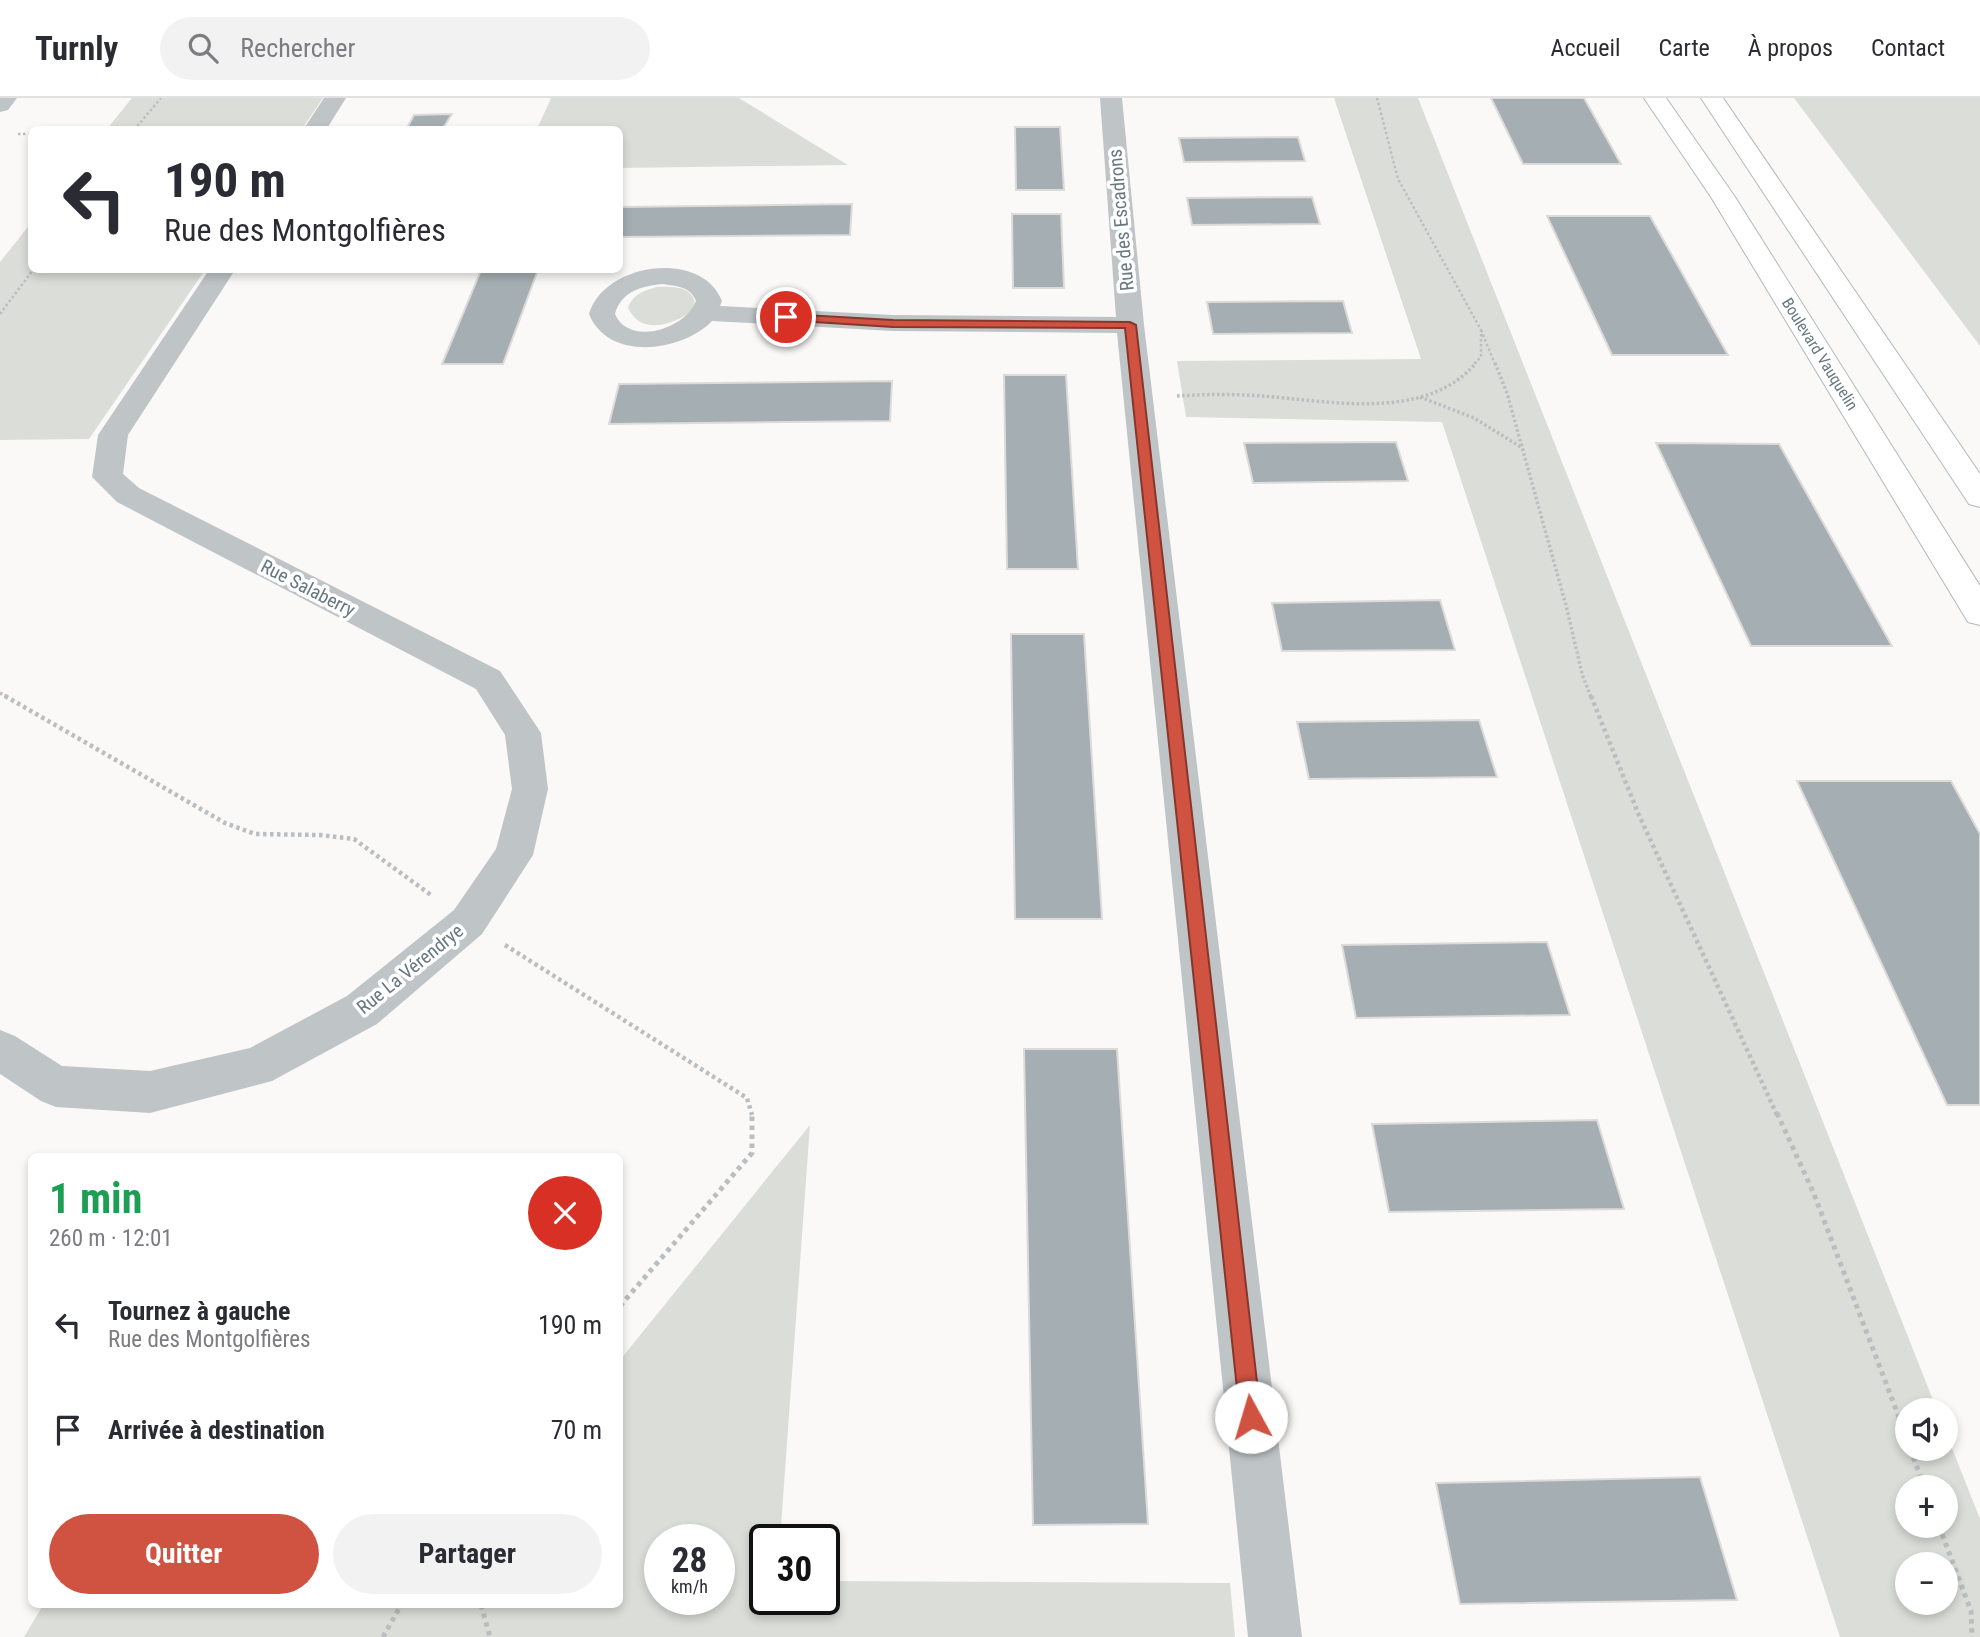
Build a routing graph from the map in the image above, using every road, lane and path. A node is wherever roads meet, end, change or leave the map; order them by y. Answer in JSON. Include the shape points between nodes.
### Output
{"nodes":[{"id":1,"x":6,"y":98,"type":"edge"},
{"id":2,"x":161,"y":98,"type":"edge"},
{"id":3,"x":335,"y":98,"type":"edge"},
{"id":4,"x":1111,"y":98,"type":"edge"},
{"id":5,"x":1377,"y":98,"type":"edge"},
{"id":6,"x":1655,"y":98,"type":"edge"},
{"id":7,"x":1712,"y":98,"type":"edge"},
{"id":8,"x":0,"y":105,"type":"edge"},
{"id":9,"x":137,"y":126,"type":"edge"},
{"id":10,"x":317,"y":126,"type":"edge"},
{"id":11,"x":31,"y":273,"type":"edge"},
{"id":12,"x":220,"y":273,"type":"edge"},
{"id":13,"x":706,"y":313,"type":"dead end"},
{"id":14,"x":0,"y":314,"type":"edge"},
{"id":15,"x":1130,"y":325,"type":"junction"},
{"id":16,"x":1481,"y":330,"type":"junction"},
{"id":17,"x":1418,"y":396,"type":"junction"},
{"id":18,"x":1139,"y":398,"type":"junction"},
{"id":19,"x":1522,"y":447,"type":"junction"},
{"id":20,"x":1980,"y":497,"type":"edge"},
{"id":21,"x":1980,"y":613,"type":"edge"},
{"id":22,"x":468,"y":922,"type":"joint"},
{"id":23,"x":0,"y":1050,"type":"edge"},
{"id":24,"x":1895,"y":1407,"type":"edge"},
{"id":25,"x":1944,"y":1538,"type":"edge"},
{"id":26,"x":399,"y":1608,"type":"edge"},
{"id":27,"x":482,"y":1608,"type":"edge"},
{"id":28,"x":383,"y":1637,"type":"edge"},
{"id":29,"x":490,"y":1637,"type":"edge"},
{"id":30,"x":1275,"y":1637,"type":"edge"},
{"id":31,"x":1972,"y":1637,"type":"edge"}],
"edges":[{"from":1,"to":8,"type":"street"},
{"from":2,"to":9,"type":"path"},
{"from":3,"to":10,"type":"street"},
{"from":4,"to":15,"type":"street","name":"Rue des Escadrons"},
{"from":5,"to":16,"type":"path","via":[[1398,179]]},
{"from":6,"to":21,"type":"street","name":"Boulevard Vauquelin","via":[[1723,197]]},
{"from":7,"to":20,"type":"street"},
{"from":11,"to":14,"type":"path"},
{"from":12,"to":22,"type":"street","name":"Rue Salaberry","via":[[113,435],[107,477],[128,495],[488,680],[523,733],[530,789],[514,855]]},
{"from":13,"to":15,"type":"street","via":[[893,323]]},
{"from":15,"to":18,"type":"street","name":"Rue des Escadrons"},
{"from":16,"to":17,"type":"path","via":[[1481,357],[1461,379]]},
{"from":16,"to":19,"type":"path","via":[[1507,393]]},
{"from":17,"to":18,"type":"path","via":[[1389,402],[1323,403],[1235,394]]},
{"from":17,"to":19,"type":"path","via":[[1474,418]]},
{"from":18,"to":30,"type":"street","name":"Rue des Escadrons"},
{"from":19,"to":24,"type":"path","via":[[1582,674],[1638,813],[1814,1194]]},
{"from":22,"to":23,"type":"street","name":"Rue La Vérendrye","via":[[362,1010],[257,1068],[150,1091],[56,1086]]},
{"from":25,"to":31,"type":"path","via":[[1971,1611]]},
{"from":26,"to":28,"type":"path"},
{"from":27,"to":29,"type":"path"}]}
